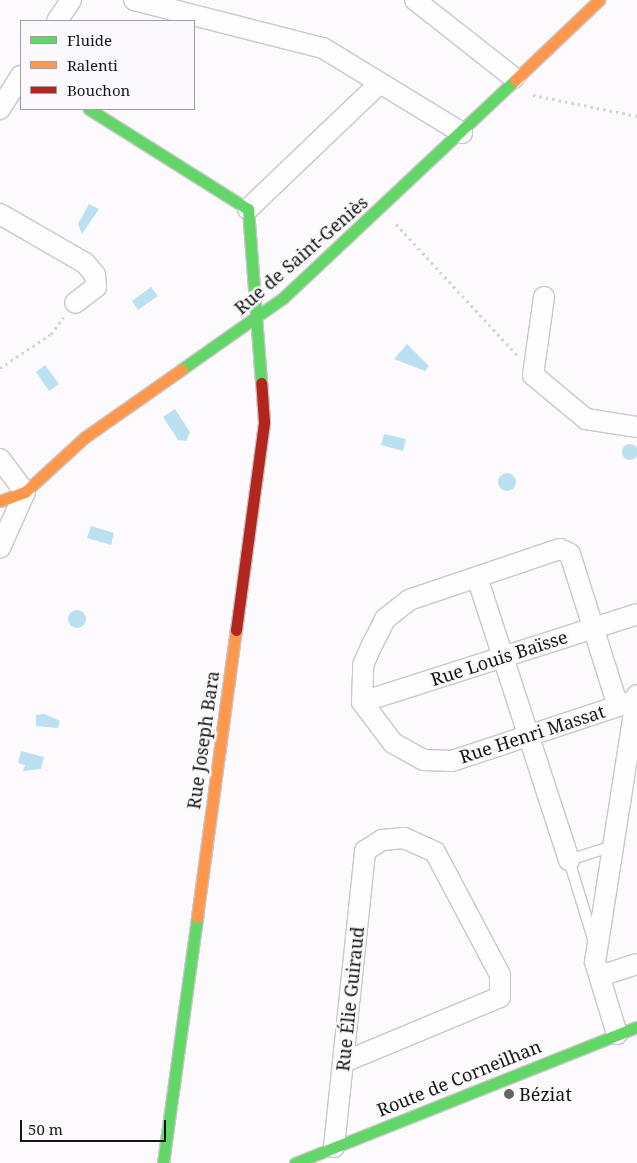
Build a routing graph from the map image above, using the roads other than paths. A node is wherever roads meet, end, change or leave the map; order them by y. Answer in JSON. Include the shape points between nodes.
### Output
{"nodes":[{"id":1,"x":71,"y":0,"type":"edge"},
{"id":2,"x":134,"y":0,"type":"edge"},
{"id":3,"x":415,"y":0,"type":"edge"},
{"id":4,"x":599,"y":0,"type":"edge"},
{"id":5,"x":58,"y":20,"type":"edge"},
{"id":6,"x":20,"y":78,"type":"edge"},
{"id":7,"x":511,"y":82,"type":"junction"},
{"id":8,"x":380,"y":83,"type":"junction"},
{"id":9,"x":0,"y":109,"type":"edge"},
{"id":10,"x":91,"y":110,"type":"edge"},
{"id":11,"x":462,"y":133,"type":"junction"},
{"id":12,"x":248,"y":209,"type":"junction"},
{"id":13,"x":0,"y":214,"type":"edge"},
{"id":14,"x":544,"y":297,"type":"dead end"},
{"id":15,"x":75,"y":303,"type":"road end"},
{"id":16,"x":255,"y":322,"type":"junction"},
{"id":17,"x":637,"y":427,"type":"edge"},
{"id":18,"x":0,"y":459,"type":"edge"},
{"id":19,"x":25,"y":492,"type":"junction"},
{"id":20,"x":0,"y":501,"type":"edge"},
{"id":21,"x":0,"y":548,"type":"edge"},
{"id":22,"x":477,"y":577,"type":"junction"},
{"id":23,"x":637,"y":614,"type":"edge"},
{"id":24,"x":595,"y":627,"type":"junction"},
{"id":25,"x":503,"y":657,"type":"junction"},
{"id":26,"x":637,"y":696,"type":"edge"},
{"id":27,"x":362,"y":702,"type":"junction"},
{"id":28,"x":627,"y":703,"type":"edge"},
{"id":29,"x":530,"y":736,"type":"junction"},
{"id":30,"x":614,"y":846,"type":"junction"},
{"id":31,"x":569,"y":860,"type":"junction"},
{"id":32,"x":597,"y":950,"type":"junction"},
{"id":33,"x":637,"y":964,"type":"edge"},
{"id":34,"x":600,"y":976,"type":"junction"},
{"id":35,"x":637,"y":1027,"type":"edge"},
{"id":36,"x":616,"y":1034,"type":"junction"},
{"id":37,"x":344,"y":1062,"type":"junction"},
{"id":38,"x":334,"y":1147,"type":"junction"},
{"id":39,"x":163,"y":1163,"type":"edge"},
{"id":40,"x":295,"y":1163,"type":"edge"}],
"edges":[{"from":1,"to":5,"type":"street"},
{"from":2,"to":8,"type":"street","via":[[309,44]]},
{"from":3,"to":7,"type":"street"},
{"from":4,"to":7,"type":"street","name":"Rue de Saint-Geniès"},
{"from":6,"to":9,"type":"street"},
{"from":7,"to":11,"type":"street","name":"Rue de Saint-Geniès"},
{"from":8,"to":11,"type":"street"},
{"from":8,"to":12,"type":"street"},
{"from":10,"to":12,"type":"street"},
{"from":11,"to":16,"type":"street","name":"Rue de Saint-Geniès"},
{"from":12,"to":16,"type":"street","name":"Rue Joseph Bara"},
{"from":13,"to":15,"type":"street","via":[[85,262],[95,275],[96,286]]},
{"from":14,"to":17,"type":"street","via":[[533,375],[586,419]]},
{"from":16,"to":19,"type":"street","name":"Rue de Saint-Geniès","via":[[85,437]]},
{"from":16,"to":39,"type":"street","name":"Rue Joseph Bara","via":[[264,422]]},
{"from":18,"to":19,"type":"street"},
{"from":19,"to":20,"type":"street","name":"Rue de Saint-Geniès"},
{"from":19,"to":21,"type":"street"},
{"from":22,"to":24,"type":"street","via":[[560,550],[570,554]]},
{"from":22,"to":25,"type":"street"},
{"from":22,"to":27,"type":"street","via":[[409,600],[385,619],[363,665]]},
{"from":23,"to":24,"type":"street","name":"Rue Louis Baïsse"},
{"from":24,"to":25,"type":"street","name":"Rue Louis Baïsse"},
{"from":24,"to":28,"type":"street"},
{"from":25,"to":27,"type":"street","name":"Rue Louis Baïsse"},
{"from":25,"to":29,"type":"street"},
{"from":26,"to":28,"type":"street"},
{"from":27,"to":29,"type":"street","name":"Rue Henri Massat","via":[[393,743],[424,760],[452,761]]},
{"from":28,"to":29,"type":"street","name":"Rue Henri Massat"},
{"from":28,"to":30,"type":"street"},
{"from":29,"to":31,"type":"street"},
{"from":30,"to":31,"type":"lane"},
{"from":30,"to":32,"type":"street"},
{"from":31,"to":32,"type":"lane"},
{"from":32,"to":34,"type":"street"},
{"from":33,"to":34,"type":"street"},
{"from":34,"to":36,"type":"street"},
{"from":35,"to":36,"type":"street","name":"Route de Corneilhan"},
{"from":36,"to":38,"type":"street","name":"Route de Corneilhan"},
{"from":37,"to":37,"type":"street","name":"Rue Élie Guiraud","via":[[364,851],[382,840],[404,838],[435,852],[500,975],[500,997]]},
{"from":37,"to":38,"type":"street","name":"Rue Élie Guiraud"},
{"from":38,"to":40,"type":"street","name":"Route de Corneilhan"}]}
